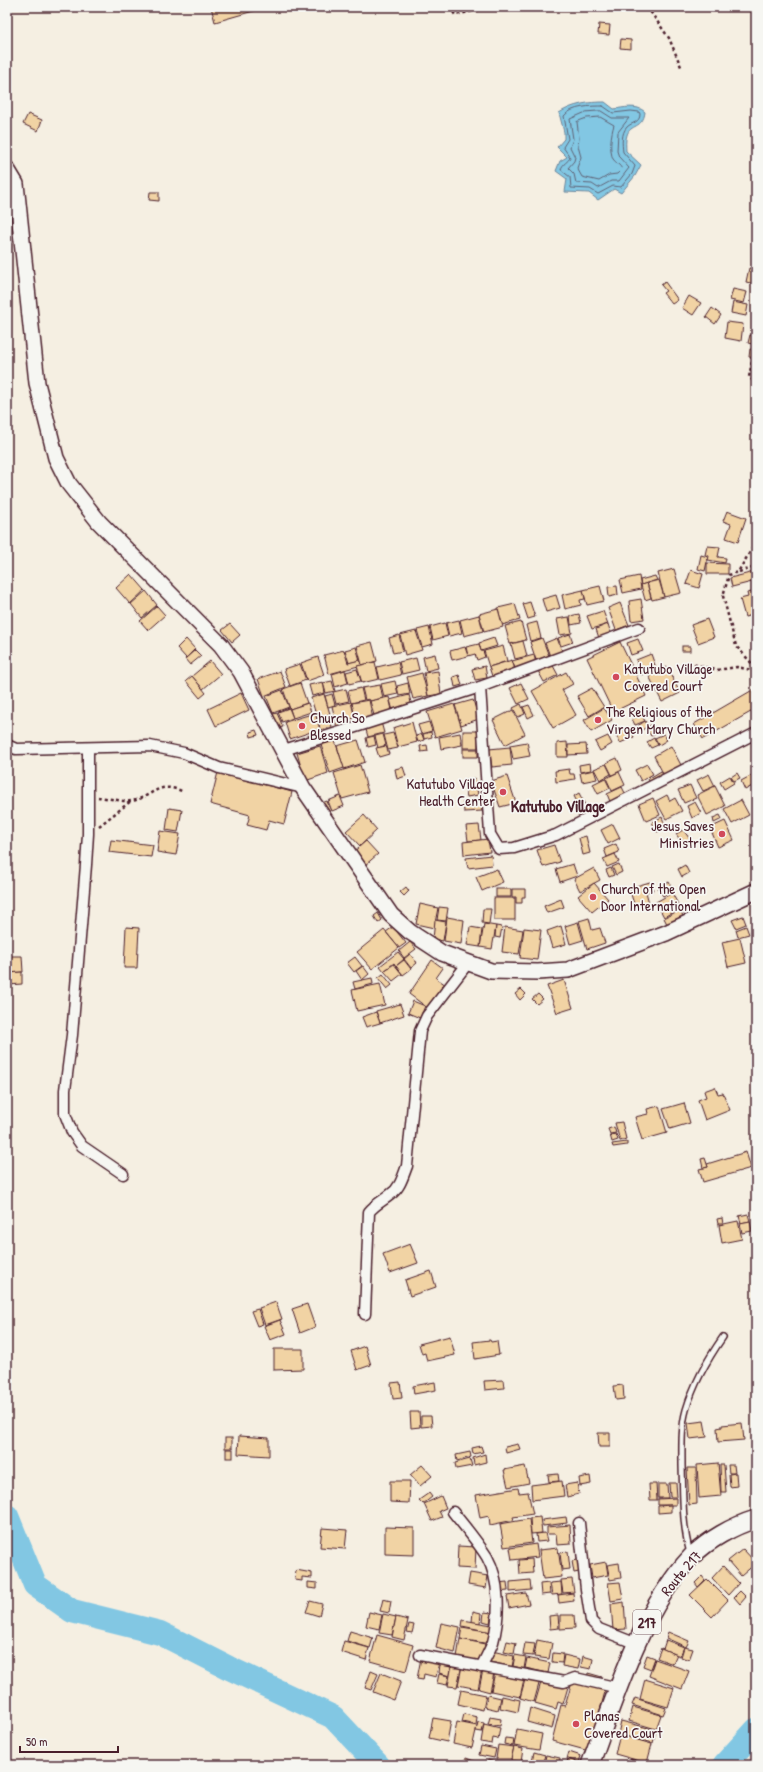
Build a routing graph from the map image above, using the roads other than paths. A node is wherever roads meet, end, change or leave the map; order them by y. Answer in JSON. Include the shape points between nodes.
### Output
{"nodes":[{"id":1,"x":7,"y":169,"type":"edge"},
{"id":2,"x":638,"y":628,"type":"dead end"},
{"id":3,"x":480,"y":687,"type":"junction"},
{"id":4,"x":756,"y":733,"type":"edge"},
{"id":5,"x":7,"y":745,"type":"edge"},
{"id":6,"x":88,"y":749,"type":"junction"},
{"id":7,"x":284,"y":750,"type":"junction"},
{"id":8,"x":303,"y":788,"type":"junction"},
{"id":9,"x":756,"y":891,"type":"edge"},
{"id":10,"x":468,"y":963,"type":"junction"},
{"id":11,"x":123,"y":1174,"type":"dead end"},
{"id":12,"x":365,"y":1314,"type":"dead end"},
{"id":13,"x":723,"y":1336,"type":"dead end"},
{"id":14,"x":454,"y":1512,"type":"dead end"},
{"id":15,"x":756,"y":1519,"type":"edge"},
{"id":16,"x":579,"y":1523,"type":"dead end"},
{"id":17,"x":691,"y":1557,"type":"junction"},
{"id":18,"x":637,"y":1644,"type":"junction"},
{"id":19,"x":420,"y":1655,"type":"dead end"},
{"id":20,"x":481,"y":1667,"type":"junction"},
{"id":21,"x":619,"y":1688,"type":"junction"},
{"id":22,"x":590,"y":1765,"type":"edge"}],
"edges":[{"from":1,"to":7,"type":"street","via":[[16,184],[36,383],[56,458],[69,484],[98,522],[221,644],[241,672]]},
{"from":2,"to":3,"type":"street"},
{"from":3,"to":4,"type":"street","via":[[490,834],[499,849],[514,848],[556,835]]},
{"from":3,"to":7,"type":"street"},
{"from":5,"to":6,"type":"street","via":[[16,750]]},
{"from":6,"to":8,"type":"street","via":[[150,746],[184,753],[219,768]]},
{"from":6,"to":11,"type":"street","via":[[88,834],[65,1114],[72,1132],[82,1146]]},
{"from":7,"to":8,"type":"street"},
{"from":8,"to":10,"type":"street","via":[[391,914],[410,932],[442,953]]},
{"from":9,"to":10,"type":"street","via":[[666,933],[568,970],[491,971]]},
{"from":10,"to":12,"type":"street","via":[[427,1016],[420,1031],[407,1166],[401,1182],[393,1193],[368,1212]]},
{"from":13,"to":17,"type":"lane","via":[[700,1372],[685,1411],[682,1442],[683,1486],[685,1534]]},
{"from":14,"to":20,"type":"street","via":[[487,1557],[493,1573],[497,1598],[493,1642]]},
{"from":15,"to":17,"type":"main road","name":"Route 217","number":"217","via":[[732,1528]]},
{"from":16,"to":18,"type":"street","via":[[591,1621],[599,1629]]},
{"from":17,"to":18,"type":"main road","name":"Route 217","number":"217","via":[[658,1601]]},
{"from":18,"to":21,"type":"main road","name":"Route 217","number":"217"},
{"from":19,"to":20,"type":"street"},
{"from":20,"to":21,"type":"street","via":[[564,1682],[575,1678]]},
{"from":21,"to":22,"type":"main road","name":"Route 217","number":"217"}]}
